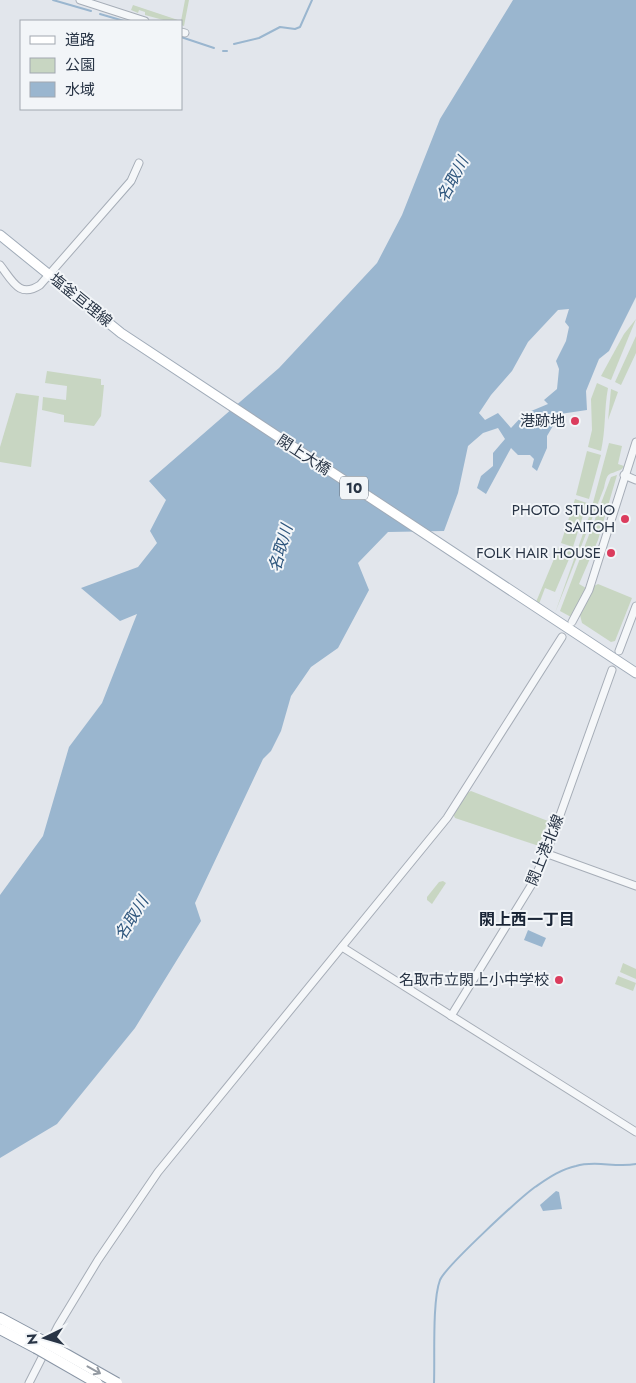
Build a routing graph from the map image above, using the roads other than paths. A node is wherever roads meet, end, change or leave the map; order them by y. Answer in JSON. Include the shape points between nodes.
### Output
{"nodes":[{"id":1,"x":80,"y":0,"type":"edge"},
{"id":2,"x":94,"y":2,"type":"edge"},
{"id":3,"x":143,"y":20,"type":"edge"},
{"id":4,"x":139,"y":163,"type":"dead end"},
{"id":5,"x":0,"y":235,"type":"edge"},
{"id":6,"x":0,"y":265,"type":"edge"},
{"id":7,"x":49,"y":274,"type":"junction"},
{"id":8,"x":164,"y":362,"type":"joint"},
{"id":9,"x":636,"y":442,"type":"edge"},
{"id":10,"x":624,"y":475,"type":"junction"},
{"id":11,"x":636,"y":480,"type":"edge"},
{"id":12,"x":636,"y":606,"type":"edge"},
{"id":13,"x":572,"y":622,"type":"dead end"},
{"id":14,"x":562,"y":637,"type":"dead end"},
{"id":15,"x":619,"y":651,"type":"dead end"},
{"id":16,"x":612,"y":670,"type":"dead end"},
{"id":17,"x":636,"y":673,"type":"edge"},
{"id":18,"x":545,"y":853,"type":"junction"},
{"id":19,"x":636,"y":886,"type":"edge"},
{"id":20,"x":342,"y":947,"type":"junction"},
{"id":21,"x":451,"y":1016,"type":"junction"},
{"id":22,"x":636,"y":1132,"type":"edge"},
{"id":23,"x":0,"y":1318,"type":"edge"},
{"id":24,"x":0,"y":1329,"type":"edge"},
{"id":25,"x":38,"y":1344,"type":"junction"},
{"id":26,"x":29,"y":1383,"type":"edge"},
{"id":27,"x":97,"y":1383,"type":"edge"},
{"id":28,"x":117,"y":1383,"type":"edge"}],
"edges":[{"from":1,"to":2,"type":"street"},
{"from":2,"to":3,"type":"street"},
{"from":4,"to":7,"type":"street","via":[[131,181]]},
{"from":5,"to":7,"type":"main road","name":"塩釜亘理線","number":"10"},
{"from":6,"to":7,"type":"street","via":[[25,291],[40,286]]},
{"from":7,"to":8,"type":"main road","name":"塩釜亘理線","number":"10","via":[[121,333]]},
{"from":8,"to":17,"type":"main road","name":"閖上大橋","number":"10"},
{"from":9,"to":10,"type":"street"},
{"from":10,"to":11,"type":"street"},
{"from":10,"to":13,"type":"street","via":[[589,590]]},
{"from":12,"to":15,"type":"street"},
{"from":14,"to":20,"type":"street","via":[[446,818]]},
{"from":16,"to":18,"type":"street","name":"閖上港北線"},
{"from":18,"to":19,"type":"street"},
{"from":18,"to":21,"type":"street","name":"閖上港北線","via":[[517,912]]},
{"from":20,"to":21,"type":"street"},
{"from":20,"to":26,"type":"street","via":[[158,1172],[98,1260]]},
{"from":21,"to":22,"type":"street"},
{"from":23,"to":25,"type":"highway"},
{"from":24,"to":25,"type":"highway"},
{"from":25,"to":27,"type":"highway","bridge":true},
{"from":25,"to":28,"type":"highway","one_way":true,"bridge":true}]}
